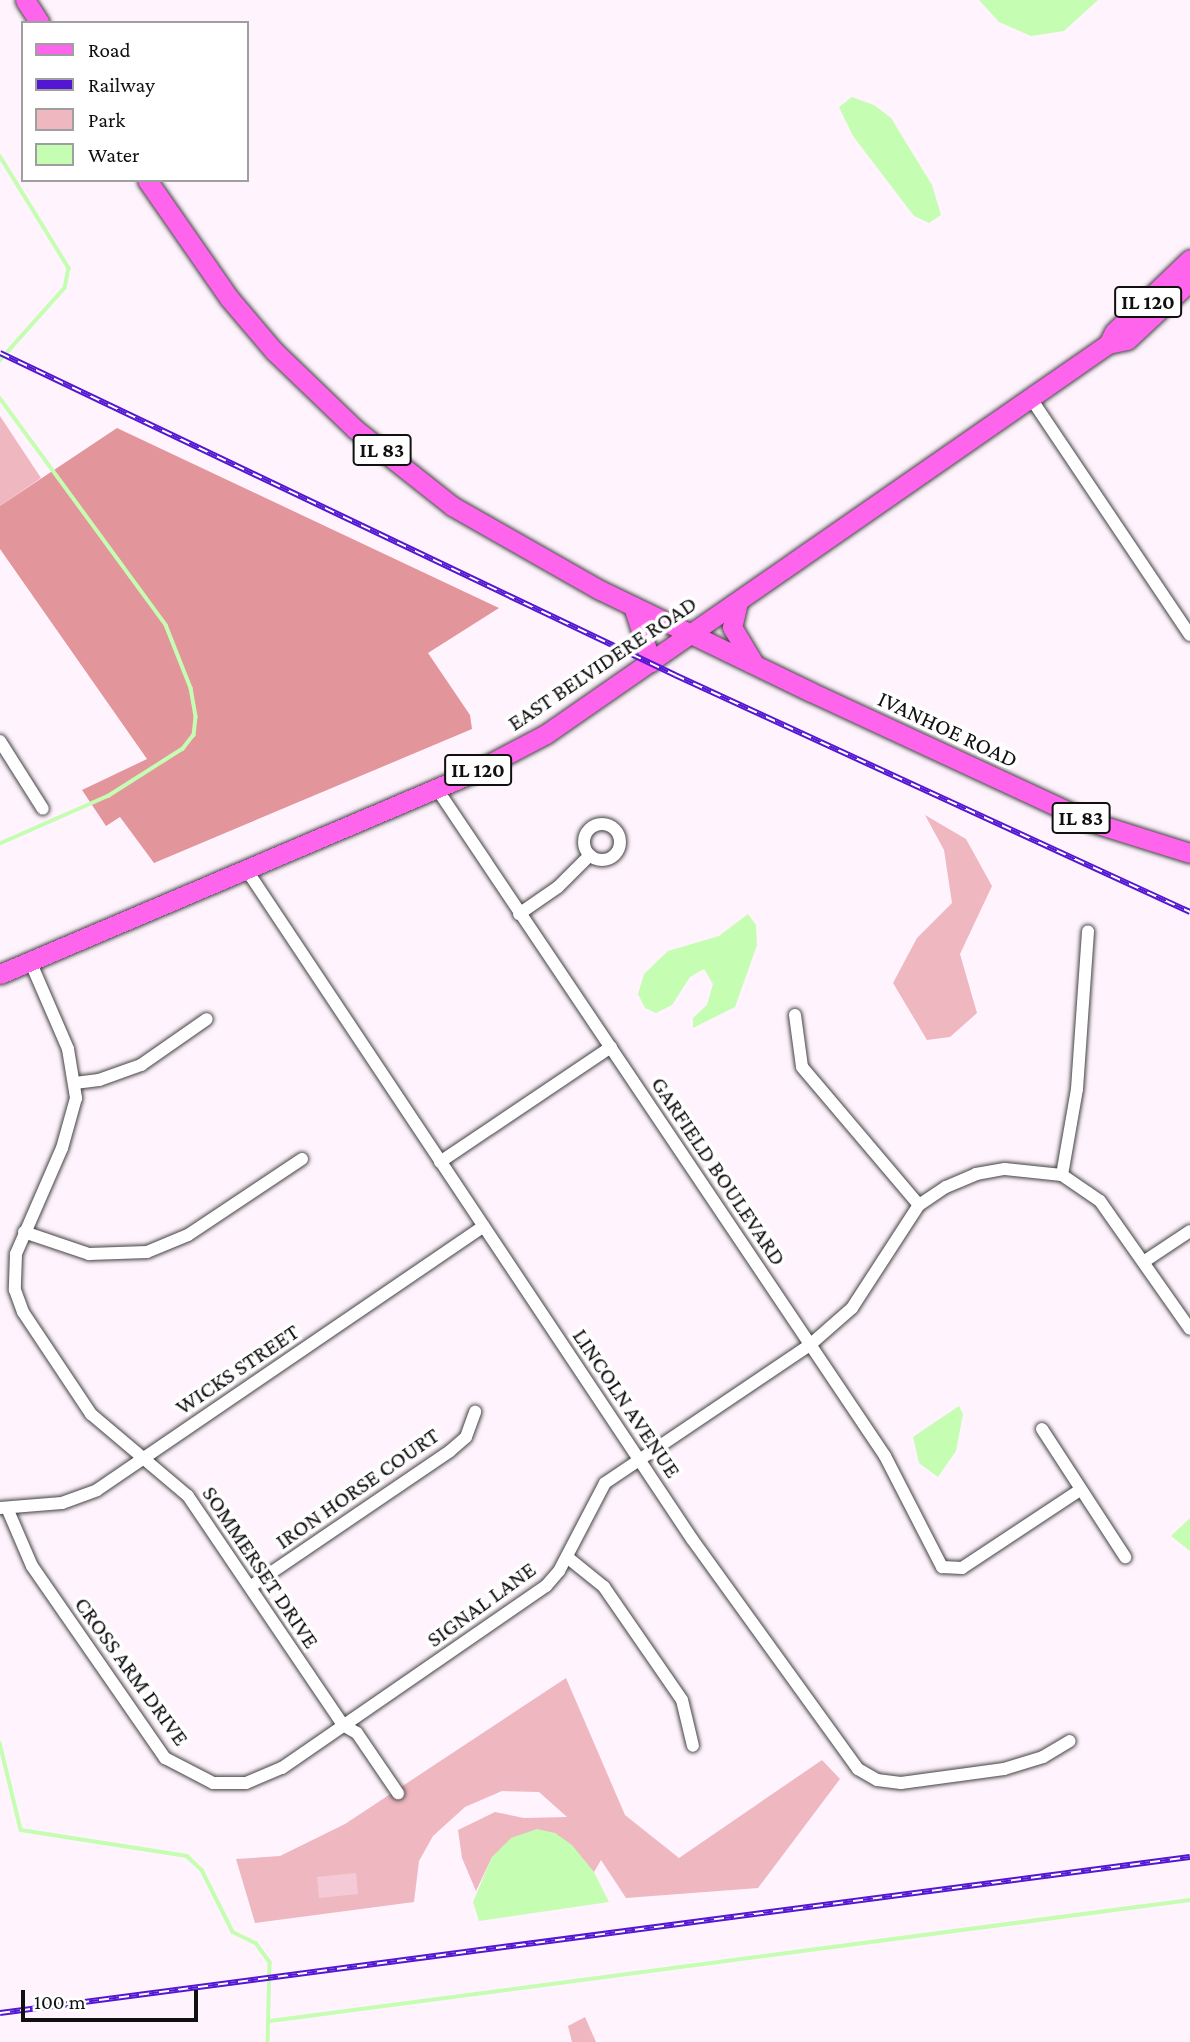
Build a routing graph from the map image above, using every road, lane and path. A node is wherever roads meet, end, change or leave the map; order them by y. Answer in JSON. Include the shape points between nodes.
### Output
{"nodes":[{"id":1,"x":25,"y":0,"type":"edge"},
{"id":2,"x":39,"y":21,"type":"edge"},
{"id":3,"x":147,"y":182,"type":"edge"},
{"id":4,"x":1190,"y":259,"type":"edge"},
{"id":5,"x":1190,"y":282,"type":"edge"},
{"id":6,"x":1108,"y":344,"type":"junction"},
{"id":7,"x":1032,"y":400,"type":"junction"},
{"id":8,"x":738,"y":602,"type":"junction"},
{"id":9,"x":633,"y":606,"type":"junction"},
{"id":10,"x":692,"y":634,"type":"junction"},
{"id":11,"x":1190,"y":635,"type":"edge"},
{"id":12,"x":651,"y":662,"type":"junction"},
{"id":13,"x":753,"y":663,"type":"junction"},
{"id":14,"x":0,"y":741,"type":"edge"},
{"id":15,"x":437,"y":789,"type":"junction"},
{"id":16,"x":43,"y":809,"type":"dead end"},
{"id":17,"x":1190,"y":853,"type":"edge"},
{"id":18,"x":590,"y":855,"type":"dead end"},
{"id":19,"x":246,"y":869,"type":"junction"},
{"id":20,"x":519,"y":914,"type":"junction"},
{"id":21,"x":1088,"y":931,"type":"dead end"},
{"id":22,"x":30,"y":961,"type":"junction"},
{"id":23,"x":0,"y":974,"type":"edge"},
{"id":24,"x":795,"y":1015,"type":"dead end"},
{"id":25,"x":207,"y":1019,"type":"dead end"},
{"id":26,"x":611,"y":1047,"type":"junction"},
{"id":27,"x":75,"y":1083,"type":"junction"},
{"id":28,"x":302,"y":1159,"type":"dead end"},
{"id":29,"x":440,"y":1162,"type":"junction"},
{"id":30,"x":1062,"y":1175,"type":"junction"},
{"id":31,"x":919,"y":1205,"type":"junction"},
{"id":32,"x":484,"y":1226,"type":"junction"},
{"id":33,"x":1190,"y":1231,"type":"edge"},
{"id":34,"x":24,"y":1232,"type":"junction"},
{"id":35,"x":1145,"y":1261,"type":"junction"},
{"id":36,"x":1190,"y":1329,"type":"edge"},
{"id":37,"x":811,"y":1344,"type":"junction"},
{"id":38,"x":475,"y":1412,"type":"dead end"},
{"id":39,"x":1042,"y":1429,"type":"dead end"},
{"id":40,"x":145,"y":1457,"type":"junction"},
{"id":41,"x":642,"y":1461,"type":"junction"},
{"id":42,"x":1080,"y":1490,"type":"junction"},
{"id":43,"x":4,"y":1508,"type":"edge"},
{"id":44,"x":567,"y":1557,"type":"junction"},
{"id":45,"x":1125,"y":1557,"type":"dead end"},
{"id":46,"x":250,"y":1587,"type":"junction"},
{"id":47,"x":343,"y":1725,"type":"junction"},
{"id":48,"x":1070,"y":1741,"type":"dead end"},
{"id":49,"x":693,"y":1746,"type":"dead end"},
{"id":50,"x":398,"y":1793,"type":"dead end"}],
"edges":[{"from":1,"to":2,"type":"main road"},
{"from":3,"to":9,"type":"main road","number":"IL 83","via":[[229,298],[274,351],[355,429],[452,506]]},
{"from":4,"to":6,"type":"main road","name":"EAST BELVIDERE ROAD","number":"IL 120","via":[[1114,332]]},
{"from":5,"to":6,"type":"main road","name":"EAST BELVIDERE ROAD","number":"IL 120","via":[[1127,340]]},
{"from":6,"to":7,"type":"main road","name":"EAST BELVIDERE ROAD","number":"IL 120"},
{"from":7,"to":8,"type":"main road","name":"EAST BELVIDERE ROAD","number":"IL 120"},
{"from":7,"to":11,"type":"street"},
{"from":8,"to":10,"type":"main road","name":"EAST BELVIDERE ROAD","number":"IL 120"},
{"from":8,"to":13,"type":"main road","via":[[732,627]]},
{"from":9,"to":10,"type":"main road","number":"IL 83"},
{"from":9,"to":12,"type":"main road"},
{"from":10,"to":12,"type":"main road","name":"EAST BELVIDERE ROAD","number":"IL 120"},
{"from":10,"to":13,"type":"main road","name":"IVANHOE ROAD","number":"IL 83"},
{"from":12,"to":15,"type":"main road","name":"EAST BELVIDERE ROAD","number":"IL 120","via":[[546,734]]},
{"from":13,"to":17,"type":"main road","name":"IVANHOE ROAD","number":"IL 83","via":[[1091,822]]},
{"from":14,"to":16,"type":"street"},
{"from":15,"to":19,"type":"main road","name":"EAST BELVIDERE ROAD","number":"IL 120"},
{"from":15,"to":20,"type":"street","name":"GARFIELD BOULEVARD"},
{"from":18,"to":20,"type":"street","via":[[558,887]]},
{"from":19,"to":22,"type":"main road","name":"EAST BELVIDERE ROAD","number":"IL 120"},
{"from":19,"to":29,"type":"street","name":"LINCOLN AVENUE"},
{"from":20,"to":26,"type":"street","name":"GARFIELD BOULEVARD"},
{"from":21,"to":30,"type":"street","via":[[1077,1089]]},
{"from":22,"to":23,"type":"main road","name":"EAST BELVIDERE ROAD","number":"IL 120"},
{"from":22,"to":27,"type":"street","name":"SOMMERSET DRIVE","via":[[58,1023]]},
{"from":24,"to":31,"type":"street","via":[[802,1067]]},
{"from":25,"to":27,"type":"street","via":[[141,1065]]},
{"from":26,"to":29,"type":"street"},
{"from":26,"to":37,"type":"street","name":"GARFIELD BOULEVARD"},
{"from":27,"to":34,"type":"street","name":"SOMMERSET DRIVE","via":[[71,1122]]},
{"from":28,"to":34,"type":"street","via":[[188,1235],[147,1252],[89,1254]]},
{"from":29,"to":32,"type":"street","name":"LINCOLN AVENUE"},
{"from":30,"to":31,"type":"street","via":[[1005,1169],[976,1174]]},
{"from":30,"to":35,"type":"street","via":[[1100,1201]]},
{"from":31,"to":37,"type":"street","name":"SIGNAL LANE","via":[[852,1308]]},
{"from":32,"to":40,"type":"street","name":"WICKS STREET"},
{"from":32,"to":41,"type":"street","name":"LINCOLN AVENUE"},
{"from":33,"to":35,"type":"street"},
{"from":34,"to":40,"type":"street","name":"SOMMERSET DRIVE","via":[[14,1271],[23,1312],[91,1414]]},
{"from":35,"to":36,"type":"street"},
{"from":37,"to":41,"type":"street","name":"SIGNAL LANE"},
{"from":37,"to":42,"type":"street","name":"GARFIELD BOULEVARD","via":[[885,1456],[937,1560],[948,1570],[962,1568]]},
{"from":38,"to":46,"type":"street","name":"IRON HORSE COURT","via":[[466,1437],[450,1451]]},
{"from":39,"to":42,"type":"street"},
{"from":40,"to":43,"type":"street","name":"WICKS STREET","via":[[80,1499]]},
{"from":40,"to":46,"type":"street","name":"SOMMERSET DRIVE","via":[[188,1496]]},
{"from":41,"to":44,"type":"street","name":"SIGNAL LANE","via":[[605,1483]]},
{"from":41,"to":48,"type":"street","name":"LINCOLN AVENUE","via":[[858,1769],[877,1780],[901,1783],[1028,1763]]},
{"from":42,"to":45,"type":"street"},
{"from":43,"to":47,"type":"street","name":"CROSS ARM DRIVE","via":[[32,1566],[153,1743],[183,1771],[213,1783],[246,1783],[282,1768]]},
{"from":44,"to":47,"type":"street","name":"SIGNAL LANE","via":[[529,1600]]},
{"from":44,"to":49,"type":"street","via":[[604,1587],[682,1700]]},
{"from":46,"to":47,"type":"street","name":"SOMMERSET DRIVE"},
{"from":47,"to":50,"type":"street","name":"SOMMERSET DRIVE","via":[[357,1733]]}]}
